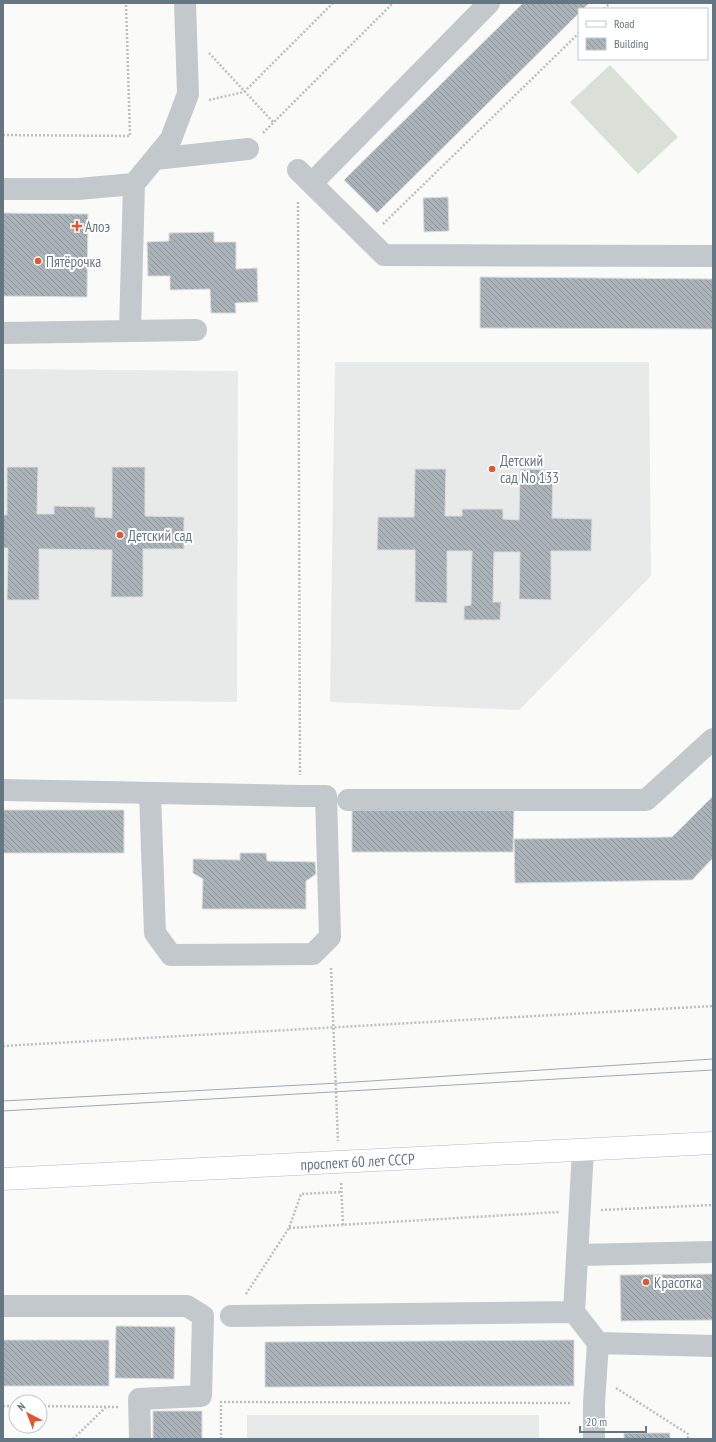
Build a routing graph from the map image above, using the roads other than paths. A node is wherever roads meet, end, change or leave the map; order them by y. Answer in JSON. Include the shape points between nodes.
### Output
{"nodes":[{"id":1,"x":185,"y":3,"type":"edge"},
{"id":2,"x":489,"y":3,"type":"edge"},
{"id":3,"x":248,"y":149,"type":"road end"},
{"id":4,"x":155,"y":159,"type":"junction"},
{"id":5,"x":134,"y":184,"type":"junction"},
{"id":6,"x":3,"y":189,"type":"edge"},
{"id":7,"x":713,"y":256,"type":"edge"},
{"id":8,"x":130,"y":330,"type":"junction"},
{"id":9,"x":196,"y":330,"type":"dead end"},
{"id":10,"x":3,"y":333,"type":"edge"},
{"id":11,"x":713,"y":739,"type":"edge"},
{"id":12,"x":3,"y":790,"type":"edge"},
{"id":13,"x":150,"y":793,"type":"junction"},
{"id":14,"x":348,"y":800,"type":"dead end"},
{"id":15,"x":713,"y":1143,"type":"edge"},
{"id":16,"x":583,"y":1150,"type":"junction"},
{"id":17,"x":3,"y":1179,"type":"edge"},
{"id":18,"x":713,"y":1252,"type":"edge"},
{"id":19,"x":577,"y":1255,"type":"junction"},
{"id":20,"x":3,"y":1306,"type":"edge"},
{"id":21,"x":574,"y":1312,"type":"junction"},
{"id":22,"x":215,"y":1316,"type":"junction"},
{"id":23,"x":598,"y":1343,"type":"junction"},
{"id":24,"x":713,"y":1346,"type":"edge"},
{"id":25,"x":140,"y":1439,"type":"edge"},
{"id":26,"x":594,"y":1439,"type":"edge"}],
"edges":[{"from":1,"to":4,"type":"lane","via":[[188,94],[171,139]]},
{"from":2,"to":7,"type":"lane","via":[[305,176],[384,255]]},
{"from":3,"to":4,"type":"lane"},
{"from":4,"to":5,"type":"lane"},
{"from":5,"to":6,"type":"lane","via":[[78,190]]},
{"from":5,"to":8,"type":"lane"},
{"from":8,"to":9,"type":"lane"},
{"from":8,"to":10,"type":"lane"},
{"from":11,"to":14,"type":"lane","via":[[646,800]]},
{"from":12,"to":13,"type":"lane"},
{"from":13,"to":13,"type":"lane","via":[[156,933],[171,955],[314,954],[330,937],[326,796]]},
{"from":15,"to":16,"type":"main road","name":"проспект 60 лет СССР"},
{"from":16,"to":17,"type":"main road","name":"проспект 60 лет СССР"},
{"from":16,"to":19,"type":"lane"},
{"from":18,"to":19,"type":"lane"},
{"from":19,"to":21,"type":"lane"},
{"from":20,"to":22,"type":"lane","via":[[187,1306]]},
{"from":21,"to":22,"type":"lane"},
{"from":21,"to":23,"type":"lane"},
{"from":22,"to":25,"type":"lane","via":[[201,1396],[139,1399]]},
{"from":23,"to":24,"type":"lane"},
{"from":23,"to":26,"type":"lane"}]}
